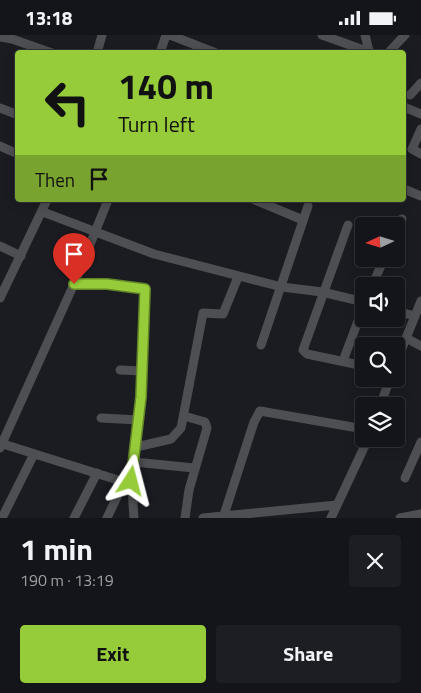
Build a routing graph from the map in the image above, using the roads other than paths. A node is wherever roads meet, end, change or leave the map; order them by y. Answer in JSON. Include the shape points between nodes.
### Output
{"nodes":[{"id":1,"x":102,"y":35,"type":"edge"},
{"id":2,"x":166,"y":35,"type":"edge"},
{"id":3,"x":170,"y":35,"type":"edge"},
{"id":4,"x":322,"y":35,"type":"edge"},
{"id":5,"x":365,"y":35,"type":"edge"},
{"id":6,"x":405,"y":35,"type":"edge"},
{"id":7,"x":0,"y":37,"type":"edge"},
{"id":8,"x":43,"y":50,"type":"edge"},
{"id":9,"x":98,"y":50,"type":"edge"},
{"id":10,"x":161,"y":50,"type":"edge"},
{"id":11,"x":208,"y":50,"type":"edge"},
{"id":12,"x":365,"y":50,"type":"edge"},
{"id":13,"x":370,"y":50,"type":"edge"},
{"id":14,"x":391,"y":50,"type":"edge"},
{"id":15,"x":421,"y":83,"type":"edge"},
{"id":16,"x":410,"y":95,"type":"dead end"},
{"id":17,"x":0,"y":108,"type":"edge"},
{"id":18,"x":406,"y":108,"type":"edge"},
{"id":19,"x":15,"y":114,"type":"edge"},
{"id":20,"x":421,"y":115,"type":"edge"},
{"id":21,"x":421,"y":129,"type":"edge"},
{"id":22,"x":0,"y":146,"type":"edge"},
{"id":23,"x":15,"y":153,"type":"edge"},
{"id":24,"x":421,"y":154,"type":"edge"},
{"id":25,"x":406,"y":190,"type":"edge"},
{"id":26,"x":421,"y":196,"type":"edge"},
{"id":27,"x":46,"y":202,"type":"edge"},
{"id":28,"x":107,"y":202,"type":"edge"},
{"id":29,"x":260,"y":202,"type":"edge"},
{"id":30,"x":308,"y":206,"type":"dead end"},
{"id":31,"x":42,"y":212,"type":"junction"},
{"id":32,"x":303,"y":220,"type":"junction"},
{"id":33,"x":348,"y":225,"type":"dead end"},
{"id":34,"x":96,"y":231,"type":"junction"},
{"id":35,"x":0,"y":246,"type":"edge"},
{"id":36,"x":20,"y":256,"type":"junction"},
{"id":37,"x":238,"y":277,"type":"junction"},
{"id":38,"x":74,"y":284,"type":"junction"},
{"id":39,"x":282,"y":287,"type":"junction"},
{"id":40,"x":322,"y":293,"type":"junction"},
{"id":41,"x":0,"y":298,"type":"edge"},
{"id":42,"x":355,"y":301,"type":"edge"},
{"id":43,"x":421,"y":301,"type":"edge"},
{"id":44,"x":405,"y":313,"type":"edge"},
{"id":45,"x":415,"y":316,"type":"junction"},
{"id":46,"x":355,"y":327,"type":"edge"},
{"id":47,"x":406,"y":338,"type":"joint"},
{"id":48,"x":261,"y":345,"type":"dead end"},
{"id":49,"x":421,"y":346,"type":"edge"},
{"id":50,"x":343,"y":361,"type":"junction"},
{"id":51,"x":355,"y":364,"type":"edge"},
{"id":52,"x":120,"y":370,"type":"dead end"},
{"id":53,"x":142,"y":371,"type":"junction"},
{"id":54,"x":184,"y":416,"type":"junction"},
{"id":55,"x":101,"y":418,"type":"dead end"},
{"id":56,"x":139,"y":420,"type":"junction"},
{"id":57,"x":355,"y":427,"type":"edge"},
{"id":58,"x":421,"y":442,"type":"edge"},
{"id":59,"x":1,"y":445,"type":"edge"},
{"id":60,"x":136,"y":447,"type":"junction"},
{"id":61,"x":364,"y":447,"type":"edge"},
{"id":62,"x":34,"y":454,"type":"junction"},
{"id":63,"x":134,"y":463,"type":"junction"},
{"id":64,"x":194,"y":468,"type":"junction"},
{"id":65,"x":97,"y":473,"type":"junction"},
{"id":66,"x":405,"y":478,"type":"dead end"},
{"id":67,"x":128,"y":481,"type":"junction"},
{"id":68,"x":337,"y":505,"type":"junction"},
{"id":69,"x":421,"y":514,"type":"edge"},
{"id":70,"x":219,"y":517,"type":"edge"},
{"id":71,"x":2,"y":518,"type":"edge"},
{"id":72,"x":74,"y":518,"type":"edge"},
{"id":73,"x":107,"y":518,"type":"edge"},
{"id":74,"x":134,"y":518,"type":"edge"},
{"id":75,"x":185,"y":518,"type":"edge"},
{"id":76,"x":203,"y":518,"type":"edge"},
{"id":77,"x":331,"y":518,"type":"edge"},
{"id":78,"x":400,"y":518,"type":"edge"}],
"edges":[{"from":1,"to":9,"type":"street"},
{"from":2,"to":10,"type":"street"},
{"from":3,"to":11,"type":"street"},
{"from":4,"to":12,"type":"street"},
{"from":5,"to":13,"type":"street"},
{"from":6,"to":14,"type":"street"},
{"from":7,"to":8,"type":"street"},
{"from":15,"to":16,"type":"street"},
{"from":17,"to":19,"type":"street"},
{"from":18,"to":20,"type":"street"},
{"from":21,"to":24,"type":"street","via":[[412,149]]},
{"from":22,"to":23,"type":"street"},
{"from":25,"to":26,"type":"street"},
{"from":27,"to":31,"type":"street"},
{"from":28,"to":34,"type":"street"},
{"from":29,"to":32,"type":"street"},
{"from":30,"to":32,"type":"street"},
{"from":31,"to":34,"type":"street"},
{"from":31,"to":36,"type":"street"},
{"from":32,"to":39,"type":"street"},
{"from":33,"to":40,"type":"street"},
{"from":34,"to":37,"type":"street","via":[[154,254]]},
{"from":34,"to":38,"type":"street"},
{"from":35,"to":36,"type":"street"},
{"from":36,"to":41,"type":"street"},
{"from":37,"to":39,"type":"street"},
{"from":37,"to":54,"type":"street","via":[[223,314],[203,313]]},
{"from":38,"to":53,"type":"street","via":[[145,289]]},
{"from":38,"to":59,"type":"street"},
{"from":39,"to":40,"type":"street"},
{"from":39,"to":48,"type":"street"},
{"from":40,"to":42,"type":"street"},
{"from":40,"to":50,"type":"street","via":[[303,350],[307,355]]},
{"from":43,"to":45,"type":"street"},
{"from":44,"to":45,"type":"street"},
{"from":45,"to":47,"type":"street"},
{"from":46,"to":50,"type":"street"},
{"from":47,"to":49,"type":"street"},
{"from":50,"to":51,"type":"street"},
{"from":52,"to":53,"type":"street"},
{"from":53,"to":56,"type":"street"},
{"from":54,"to":60,"type":"street","via":[[181,428],[171,439]]},
{"from":54,"to":64,"type":"street","via":[[207,424]]},
{"from":55,"to":56,"type":"street"},
{"from":56,"to":60,"type":"street"},
{"from":57,"to":70,"type":"street","via":[[260,411]]},
{"from":58,"to":66,"type":"street"},
{"from":59,"to":62,"type":"street"},
{"from":60,"to":63,"type":"street"},
{"from":61,"to":68,"type":"street"},
{"from":62,"to":65,"type":"street"},
{"from":62,"to":71,"type":"street"},
{"from":63,"to":64,"type":"street"},
{"from":63,"to":67,"type":"street"},
{"from":64,"to":75,"type":"street"},
{"from":65,"to":67,"type":"street"},
{"from":65,"to":72,"type":"street"},
{"from":67,"to":73,"type":"street"},
{"from":67,"to":74,"type":"street"},
{"from":68,"to":70,"type":"street"},
{"from":68,"to":77,"type":"street"},
{"from":69,"to":78,"type":"street"},
{"from":70,"to":76,"type":"street"}]}
